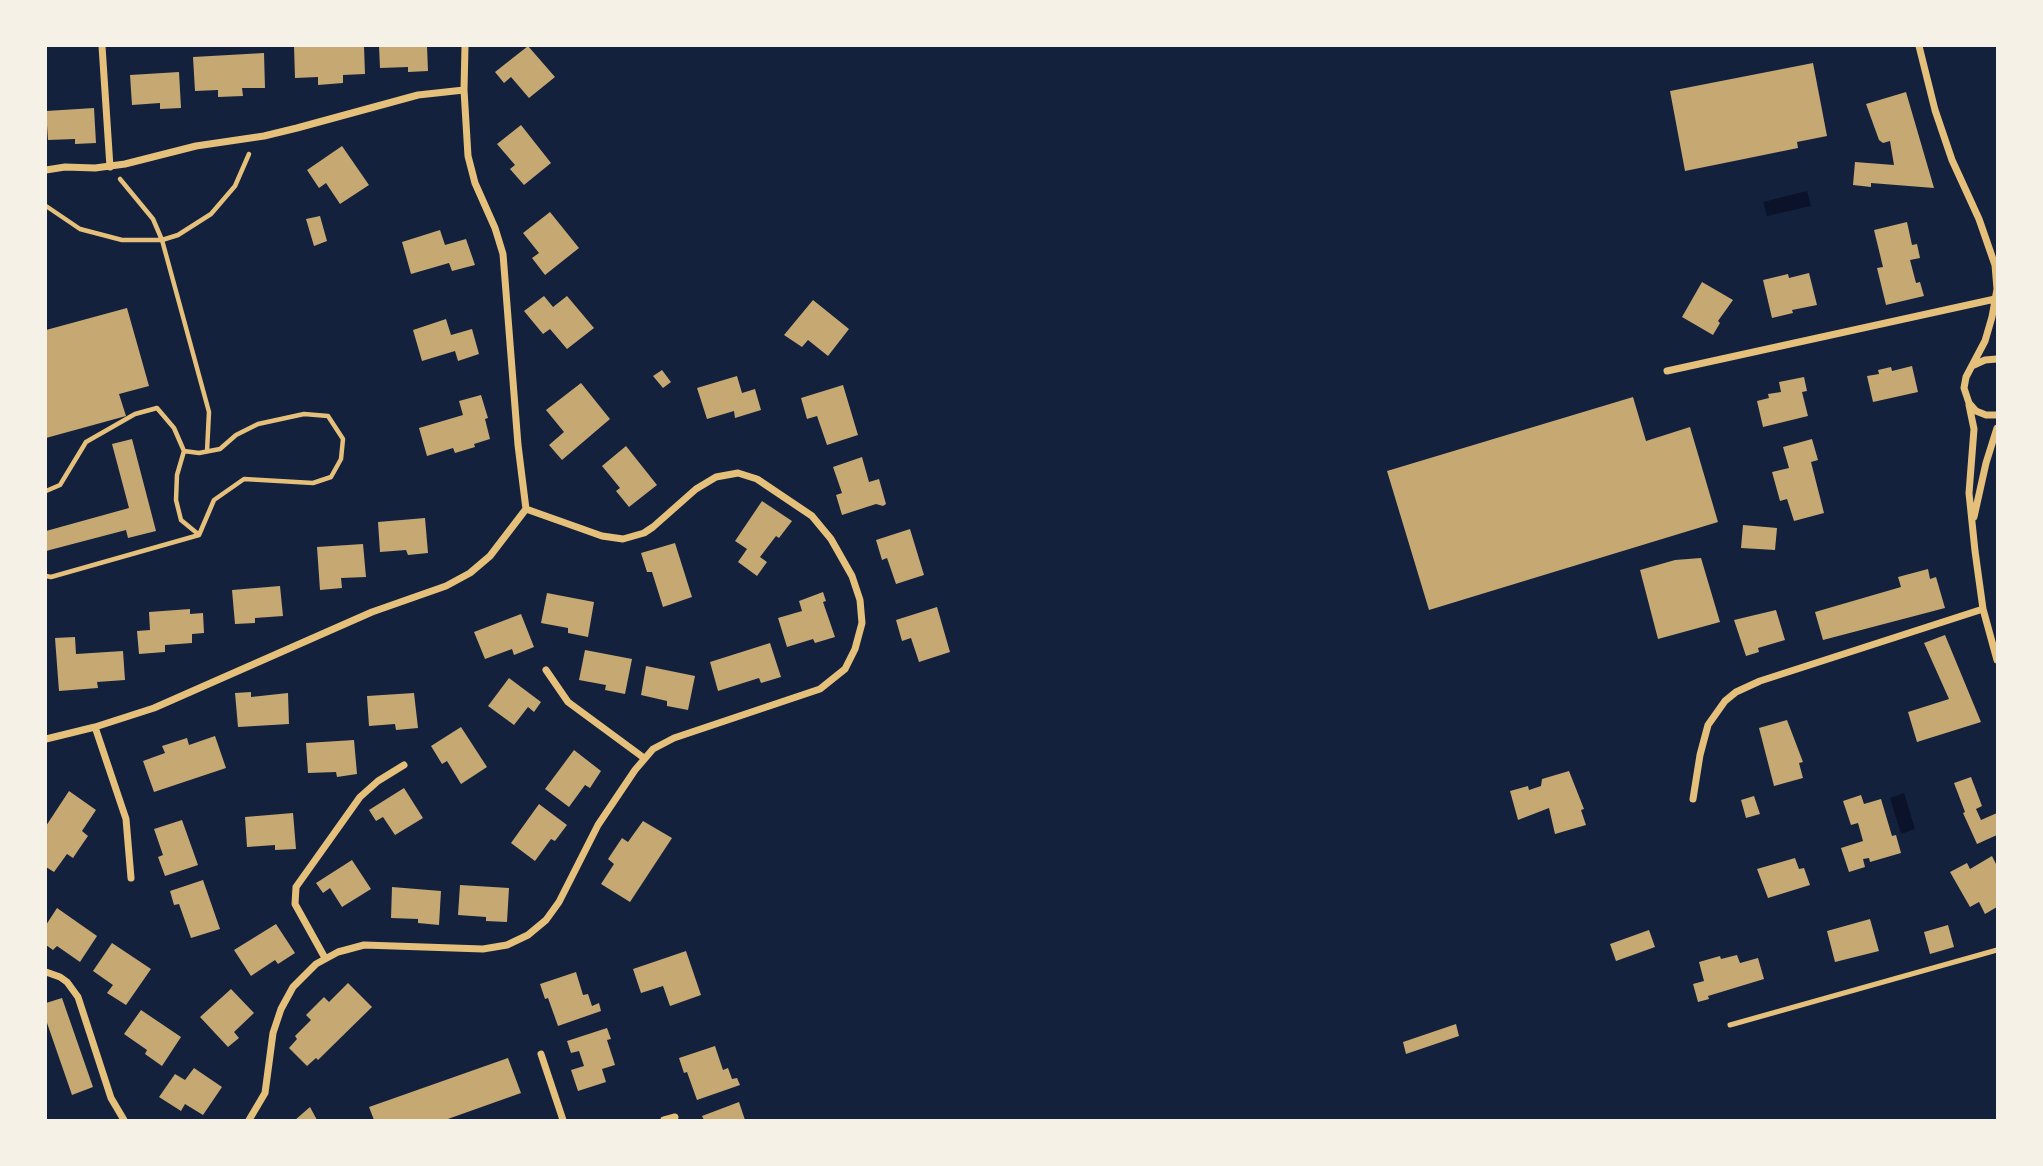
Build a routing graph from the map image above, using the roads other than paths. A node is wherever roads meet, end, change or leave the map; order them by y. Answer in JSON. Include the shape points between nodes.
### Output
{"nodes":[{"id":1,"x":102,"y":46,"type":"edge"},
{"id":2,"x":465,"y":46,"type":"edge"},
{"id":3,"x":1919,"y":46,"type":"edge"},
{"id":4,"x":464,"y":90,"type":"junction"},
{"id":5,"x":110,"y":167,"type":"junction"},
{"id":6,"x":46,"y":170,"type":"edge"},
{"id":7,"x":1996,"y":267,"type":"edge"},
{"id":8,"x":1996,"y":299,"type":"junction"},
{"id":9,"x":1997,"y":359,"type":"edge"},
{"id":10,"x":1971,"y":368,"type":"junction"},
{"id":11,"x":1667,"y":371,"type":"dead end"},
{"id":12,"x":1969,"y":403,"type":"junction"},
{"id":13,"x":1997,"y":415,"type":"edge"},
{"id":14,"x":1997,"y":428,"type":"edge"},
{"id":15,"x":526,"y":509,"type":"junction"},
{"id":16,"x":1973,"y":532,"type":"junction"},
{"id":17,"x":1983,"y":609,"type":"junction"},
{"id":18,"x":1997,"y":660,"type":"edge"},
{"id":19,"x":547,"y":670,"type":"dead end"},
{"id":20,"x":94,"y":727,"type":"junction"},
{"id":21,"x":46,"y":739,"type":"edge"},
{"id":22,"x":645,"y":758,"type":"junction"},
{"id":23,"x":404,"y":765,"type":"dead end"},
{"id":24,"x":1693,"y":799,"type":"dead end"},
{"id":25,"x":131,"y":878,"type":"dead end"},
{"id":26,"x":1997,"y":950,"type":"edge"},
{"id":27,"x":325,"y":958,"type":"junction"},
{"id":28,"x":46,"y":972,"type":"edge"},
{"id":29,"x":1730,"y":1025,"type":"dead end"},
{"id":30,"x":541,"y":1054,"type":"dead end"},
{"id":31,"x":675,"y":1116,"type":"dead end"},
{"id":32,"x":124,"y":1121,"type":"edge"},
{"id":33,"x":249,"y":1121,"type":"edge"},
{"id":34,"x":563,"y":1121,"type":"edge"},
{"id":35,"x":664,"y":1121,"type":"edge"}],
"edges":[{"from":1,"to":5,"type":"street"},
{"from":2,"to":4,"type":"street"},
{"from":3,"to":7,"type":"street","via":[[1947,147]]},
{"from":4,"to":5,"type":"street","via":[[418,95],[297,128]]},
{"from":4,"to":15,"type":"street","via":[[471,172],[503,254]]},
{"from":5,"to":6,"type":"street"},
{"from":7,"to":8,"type":"street"},
{"from":8,"to":10,"type":"street","via":[[1985,341]]},
{"from":8,"to":11,"type":"street"},
{"from":9,"to":10,"type":"street"},
{"from":10,"to":12,"type":"street","via":[[1964,388]]},
{"from":12,"to":13,"type":"street","via":[[1981,413]]},
{"from":12,"to":16,"type":"street","via":[[1974,429],[1969,493]]},
{"from":14,"to":16,"type":"street"},
{"from":15,"to":20,"type":"street","via":[[490,556],[446,586],[372,612],[176,700]]},
{"from":15,"to":22,"type":"street","via":[[623,539],[653,527],[706,482],[738,473],[757,479],[812,516],[852,576],[862,623],[855,649],[837,677],[808,693],[664,742]]},
{"from":16,"to":17,"type":"street"},
{"from":17,"to":18,"type":"street"},
{"from":17,"to":24,"type":"street","via":[[1736,692],[1708,725]]},
{"from":19,"to":22,"type":"street","via":[[568,702]]},
{"from":20,"to":21,"type":"street"},
{"from":20,"to":25,"type":"street","via":[[126,819]]},
{"from":22,"to":27,"type":"street","via":[[598,825],[559,902],[528,935],[495,948],[364,945]]},
{"from":23,"to":27,"type":"street","via":[[360,797],[296,887],[295,904]]},
{"from":26,"to":29,"type":"lane"},
{"from":27,"to":33,"type":"street","via":[[300,978],[281,1009],[265,1093]]},
{"from":28,"to":32,"type":"street","via":[[67,982],[78,997],[111,1098]]},
{"from":30,"to":34,"type":"street"},
{"from":31,"to":35,"type":"street"}]}
